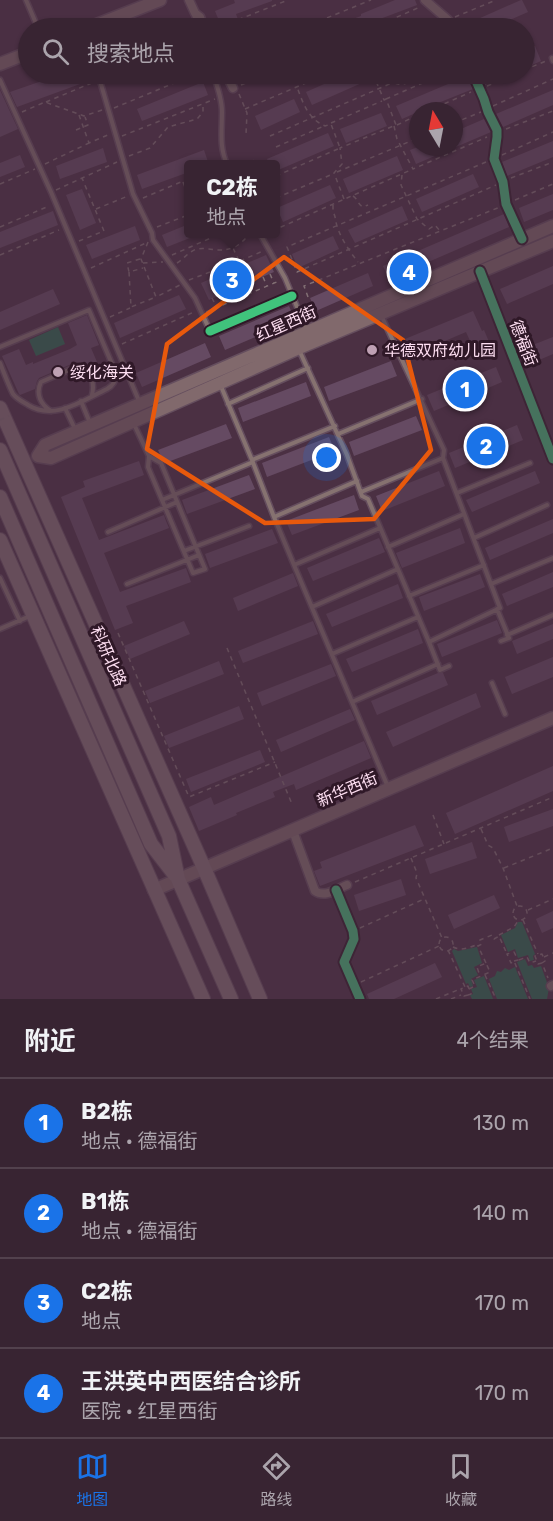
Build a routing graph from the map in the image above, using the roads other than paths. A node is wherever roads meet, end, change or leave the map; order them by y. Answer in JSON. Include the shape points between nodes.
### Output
{"nodes":[{"id":1,"x":26,"y":0,"type":"edge"},
{"id":2,"x":160,"y":0,"type":"edge"},
{"id":3,"x":189,"y":0,"type":"edge"},
{"id":4,"x":427,"y":2,"type":"edge"},
{"id":5,"x":195,"y":13,"type":"junction"},
{"id":6,"x":34,"y":18,"type":"edge"},
{"id":7,"x":114,"y":18,"type":"edge"},
{"id":8,"x":194,"y":18,"type":"edge"},
{"id":9,"x":200,"y":18,"type":"edge"},
{"id":10,"x":446,"y":18,"type":"edge"},
{"id":11,"x":18,"y":57,"type":"edge"},
{"id":12,"x":0,"y":64,"type":"edge"},
{"id":13,"x":0,"y":80,"type":"edge"},
{"id":14,"x":101,"y":84,"type":"edge"},
{"id":15,"x":216,"y":84,"type":"edge"},
{"id":16,"x":230,"y":84,"type":"edge"},
{"id":17,"x":478,"y":84,"type":"edge"},
{"id":18,"x":232,"y":88,"type":"dead end"},
{"id":19,"x":224,"y":160,"type":"edge"},
{"id":20,"x":553,"y":226,"type":"edge"},
{"id":21,"x":262,"y":238,"type":"edge"},
{"id":22,"x":522,"y":239,"type":"junction"},
{"id":23,"x":553,"y":241,"type":"edge"},
{"id":24,"x":477,"y":266,"type":"junction"},
{"id":25,"x":292,"y":296,"type":"junction"},
{"id":26,"x":381,"y":314,"type":"junction"},
{"id":27,"x":210,"y":332,"type":"joint"},
{"id":28,"x":304,"y":339,"type":"junction"},
{"id":29,"x":0,"y":347,"type":"edge"},
{"id":30,"x":0,"y":363,"type":"edge"},
{"id":31,"x":308,"y":368,"type":"junction"},
{"id":32,"x":220,"y":384,"type":"junction"},
{"id":33,"x":92,"y":396,"type":"junction"},
{"id":34,"x":422,"y":399,"type":"junction"},
{"id":35,"x":81,"y":401,"type":"junction"},
{"id":36,"x":141,"y":404,"type":"junction"},
{"id":37,"x":228,"y":404,"type":"junction"},
{"id":38,"x":66,"y":408,"type":"junction"},
{"id":39,"x":128,"y":410,"type":"junction"},
{"id":40,"x":4,"y":412,"type":"edge"},
{"id":41,"x":52,"y":412,"type":"junction"},
{"id":42,"x":133,"y":422,"type":"junction"},
{"id":43,"x":91,"y":425,"type":"junction"},
{"id":44,"x":334,"y":426,"type":"junction"},
{"id":45,"x":76,"y":432,"type":"junction"},
{"id":46,"x":338,"y":434,"type":"junction"},
{"id":47,"x":0,"y":450,"type":"edge"},
{"id":48,"x":38,"y":456,"type":"junction"},
{"id":49,"x":149,"y":456,"type":"junction"},
{"id":50,"x":443,"y":458,"type":"junction"},
{"id":51,"x":553,"y":459,"type":"edge"},
{"id":52,"x":253,"y":461,"type":"junction"},
{"id":53,"x":24,"y":462,"type":"junction"},
{"id":54,"x":530,"y":463,"type":"dead end"},
{"id":55,"x":8,"y":468,"type":"junction"},
{"id":56,"x":357,"y":481,"type":"junction"},
{"id":57,"x":361,"y":492,"type":"junction"},
{"id":58,"x":456,"y":493,"type":"junction"},
{"id":59,"x":174,"y":495,"type":"junction"},
{"id":60,"x":0,"y":497,"type":"edge"},
{"id":61,"x":162,"y":500,"type":"junction"},
{"id":62,"x":177,"y":502,"type":"junction"},
{"id":63,"x":547,"y":506,"type":"dead end"},
{"id":64,"x":165,"y":507,"type":"junction"},
{"id":65,"x":464,"y":514,"type":"junction"},
{"id":66,"x":274,"y":517,"type":"junction"},
{"id":67,"x":249,"y":526,"type":"dead end"},
{"id":68,"x":380,"y":528,"type":"junction"},
{"id":69,"x":108,"y":532,"type":"dead end"},
{"id":70,"x":474,"y":538,"type":"junction"},
{"id":71,"x":0,"y":540,"type":"edge"},
{"id":72,"x":195,"y":546,"type":"junction"},
{"id":73,"x":388,"y":547,"type":"junction"},
{"id":74,"x":184,"y":551,"type":"junction"},
{"id":75,"x":199,"y":555,"type":"junction"},
{"id":76,"x":553,"y":558,"type":"edge"},
{"id":77,"x":188,"y":559,"type":"junction"},
{"id":78,"x":294,"y":565,"type":"junction"},
{"id":79,"x":484,"y":565,"type":"junction"},
{"id":80,"x":398,"y":569,"type":"junction"},
{"id":81,"x":0,"y":578,"type":"edge"},
{"id":82,"x":127,"y":584,"type":"dead end"},
{"id":83,"x":491,"y":584,"type":"junction"},
{"id":84,"x":409,"y":596,"type":"junction"},
{"id":85,"x":312,"y":607,"type":"junction"},
{"id":86,"x":49,"y":608,"type":"junction"},
{"id":87,"x":497,"y":609,"type":"junction"},
{"id":88,"x":33,"y":615,"type":"junction"},
{"id":89,"x":553,"y":615,"type":"edge"},
{"id":90,"x":418,"y":617,"type":"junction"},
{"id":91,"x":20,"y":621,"type":"junction"},
{"id":92,"x":0,"y":629,"type":"edge"},
{"id":93,"x":507,"y":635,"type":"junction"},
{"id":94,"x":501,"y":641,"type":"dead end"},
{"id":95,"x":429,"y":642,"type":"junction"},
{"id":96,"x":332,"y":654,"type":"junction"},
{"id":97,"x":438,"y":664,"type":"junction"},
{"id":98,"x":448,"y":666,"type":"dead end"},
{"id":99,"x":492,"y":683,"type":"dead end"},
{"id":100,"x":352,"y":702,"type":"junction"},
{"id":101,"x":505,"y":714,"type":"dead end"},
{"id":102,"x":553,"y":718,"type":"edge"},
{"id":103,"x":389,"y":789,"type":"junction"},
{"id":104,"x":292,"y":831,"type":"junction"},
{"id":105,"x":204,"y":868,"type":"junction"},
{"id":106,"x":178,"y":879,"type":"junction"},
{"id":107,"x":347,"y":885,"type":"road end"},
{"id":108,"x":154,"y":890,"type":"junction"},
{"id":109,"x":336,"y":890,"type":"junction"},
{"id":110,"x":203,"y":999,"type":"edge"},
{"id":111,"x":231,"y":999,"type":"edge"},
{"id":112,"x":260,"y":999,"type":"edge"},
{"id":113,"x":360,"y":999,"type":"edge"}],
"edges":[{"from":1,"to":6,"type":"lane"},
{"from":2,"to":7,"type":"main road"},
{"from":3,"to":5,"type":"street"},
{"from":4,"to":10,"type":"street"},
{"from":5,"to":8,"type":"lane"},
{"from":5,"to":9,"type":"street"},
{"from":11,"to":12,"type":"main road"},
{"from":13,"to":36,"type":"lane"},
{"from":14,"to":27,"type":"lane","via":[[134,194],[151,230],[151,241],[195,298]]},
{"from":15,"to":19,"type":"lane","via":[[222,110]]},
{"from":16,"to":18,"type":"street"},
{"from":17,"to":22,"type":"street","via":[[495,124],[494,159],[506,204]]},
{"from":20,"to":22,"type":"main road","name":"红星西街"},
{"from":21,"to":25,"type":"lane"},
{"from":22,"to":24,"type":"main road","name":"红星西街"},
{"from":23,"to":24,"type":"main road","name":"红星西街"},
{"from":24,"to":26,"type":"main road","name":"红星西街"},
{"from":24,"to":28,"type":"main road","name":"红星西街"},
{"from":24,"to":51,"type":"street","name":"德福街"},
{"from":25,"to":27,"type":"street"},
{"from":25,"to":28,"type":"lane"},
{"from":26,"to":28,"type":"main road","name":"红星西街"},
{"from":26,"to":34,"type":"lane"},
{"from":28,"to":31,"type":"lane"},
{"from":28,"to":32,"type":"main road","name":"红星西街"},
{"from":28,"to":36,"type":"main road","name":"红星西街"},
{"from":29,"to":33,"type":"lane","via":[[89,310],[116,375],[111,386]]},
{"from":30,"to":41,"type":"lane","via":[[17,398],[34,409]]},
{"from":31,"to":37,"type":"lane"},
{"from":31,"to":44,"type":"lane"},
{"from":32,"to":37,"type":"lane"},
{"from":32,"to":42,"type":"main road","name":"红星西街"},
{"from":33,"to":35,"type":"lane"},
{"from":33,"to":41,"type":"lane","via":[[92,378],[85,368],[78,366],[39,384],[39,396]]},
{"from":34,"to":46,"type":"lane"},
{"from":34,"to":50,"type":"lane","via":[[444,450]]},
{"from":35,"to":38,"type":"lane"},
{"from":35,"to":43,"type":"lane"},
{"from":36,"to":39,"type":"main road","name":"红星西街"},
{"from":37,"to":52,"type":"lane"},
{"from":38,"to":41,"type":"lane"},
{"from":38,"to":45,"type":"lane"},
{"from":39,"to":42,"type":"main road"},
{"from":39,"to":43,"type":"main road","name":"红星西街"},
{"from":40,"to":53,"type":"main road"},
{"from":42,"to":48,"type":"main road","name":"红星西街","via":[[51,458]]},
{"from":42,"to":49,"type":"lane"},
{"from":43,"to":45,"type":"main road","name":"红星西街"},
{"from":44,"to":46,"type":"lane"},
{"from":44,"to":52,"type":"lane"},
{"from":45,"to":48,"type":"main road","name":"红星西街","via":[[45,445]]},
{"from":46,"to":56,"type":"lane"},
{"from":47,"to":55,"type":"main road","name":"科研北路"},
{"from":48,"to":53,"type":"main road","name":"红星西街"},
{"from":49,"to":59,"type":"lane","via":[[161,463]]},
{"from":49,"to":61,"type":"lane","via":[[148,467]]},
{"from":50,"to":57,"type":"lane"},
{"from":50,"to":58,"type":"lane"},
{"from":52,"to":59,"type":"lane"},
{"from":52,"to":66,"type":"lane"},
{"from":53,"to":55,"type":"main road","name":"红星西街"},
{"from":53,"to":105,"type":"main road"},
{"from":54,"to":58,"type":"lane"},
{"from":55,"to":106,"type":"main road","name":"科研北路","via":[[169,836]]},
{"from":56,"to":57,"type":"lane"},
{"from":56,"to":66,"type":"lane"},
{"from":57,"to":68,"type":"lane"},
{"from":58,"to":65,"type":"lane"},
{"from":59,"to":61,"type":"lane"},
{"from":59,"to":62,"type":"lane"},
{"from":60,"to":86,"type":"main road","name":"科研北路"},
{"from":61,"to":64,"type":"lane"},
{"from":62,"to":64,"type":"lane"},
{"from":62,"to":72,"type":"lane"},
{"from":63,"to":70,"type":"lane"},
{"from":64,"to":69,"type":"lane"},
{"from":64,"to":74,"type":"lane"},
{"from":65,"to":70,"type":"lane"},
{"from":65,"to":73,"type":"lane"},
{"from":66,"to":78,"type":"lane"},
{"from":67,"to":72,"type":"lane"},
{"from":68,"to":73,"type":"lane"},
{"from":68,"to":78,"type":"lane"},
{"from":70,"to":79,"type":"lane"},
{"from":71,"to":88,"type":"main road"},
{"from":72,"to":74,"type":"lane"},
{"from":72,"to":75,"type":"lane"},
{"from":73,"to":80,"type":"lane"},
{"from":74,"to":77,"type":"lane"},
{"from":75,"to":77,"type":"lane"},
{"from":75,"to":77,"type":"lane","via":[[205,568],[194,573]]},
{"from":76,"to":83,"type":"lane"},
{"from":77,"to":82,"type":"lane"},
{"from":78,"to":85,"type":"lane"},
{"from":79,"to":83,"type":"lane"},
{"from":79,"to":84,"type":"lane"},
{"from":80,"to":84,"type":"lane"},
{"from":80,"to":85,"type":"lane"},
{"from":81,"to":91,"type":"lane"},
{"from":83,"to":87,"type":"lane","via":[[500,608]]},
{"from":84,"to":90,"type":"lane"},
{"from":85,"to":96,"type":"lane"},
{"from":86,"to":88,"type":"lane"},
{"from":86,"to":106,"type":"main road","name":"科研北路","via":[[151,844]]},
{"from":87,"to":93,"type":"lane"},
{"from":87,"to":95,"type":"lane"},
{"from":88,"to":91,"type":"lane"},
{"from":88,"to":108,"type":"main road"},
{"from":89,"to":93,"type":"lane"},
{"from":90,"to":95,"type":"lane"},
{"from":90,"to":96,"type":"lane"},
{"from":91,"to":92,"type":"lane"},
{"from":93,"to":94,"type":"lane","via":[[509,638]]},
{"from":95,"to":97,"type":"lane"},
{"from":96,"to":100,"type":"lane"},
{"from":97,"to":98,"type":"lane","via":[[440,670]]},
{"from":97,"to":100,"type":"lane"},
{"from":99,"to":101,"type":"lane"},
{"from":100,"to":103,"type":"lane"},
{"from":102,"to":103,"type":"main road","name":"新华西街"},
{"from":103,"to":104,"type":"main road","name":"新华西街"},
{"from":104,"to":105,"type":"main road","name":"新华西街"},
{"from":104,"to":109,"type":"street","via":[[315,891],[324,894]]},
{"from":105,"to":106,"type":"main road","name":"新华西街"},
{"from":105,"to":112,"type":"main road"},
{"from":106,"to":108,"type":"main road","name":"新华西街"},
{"from":106,"to":111,"type":"main road","name":"科研北路"},
{"from":107,"to":109,"type":"street"},
{"from":108,"to":110,"type":"main road"},
{"from":109,"to":113,"type":"street","via":[[353,931],[354,939],[344,962]]}]}
